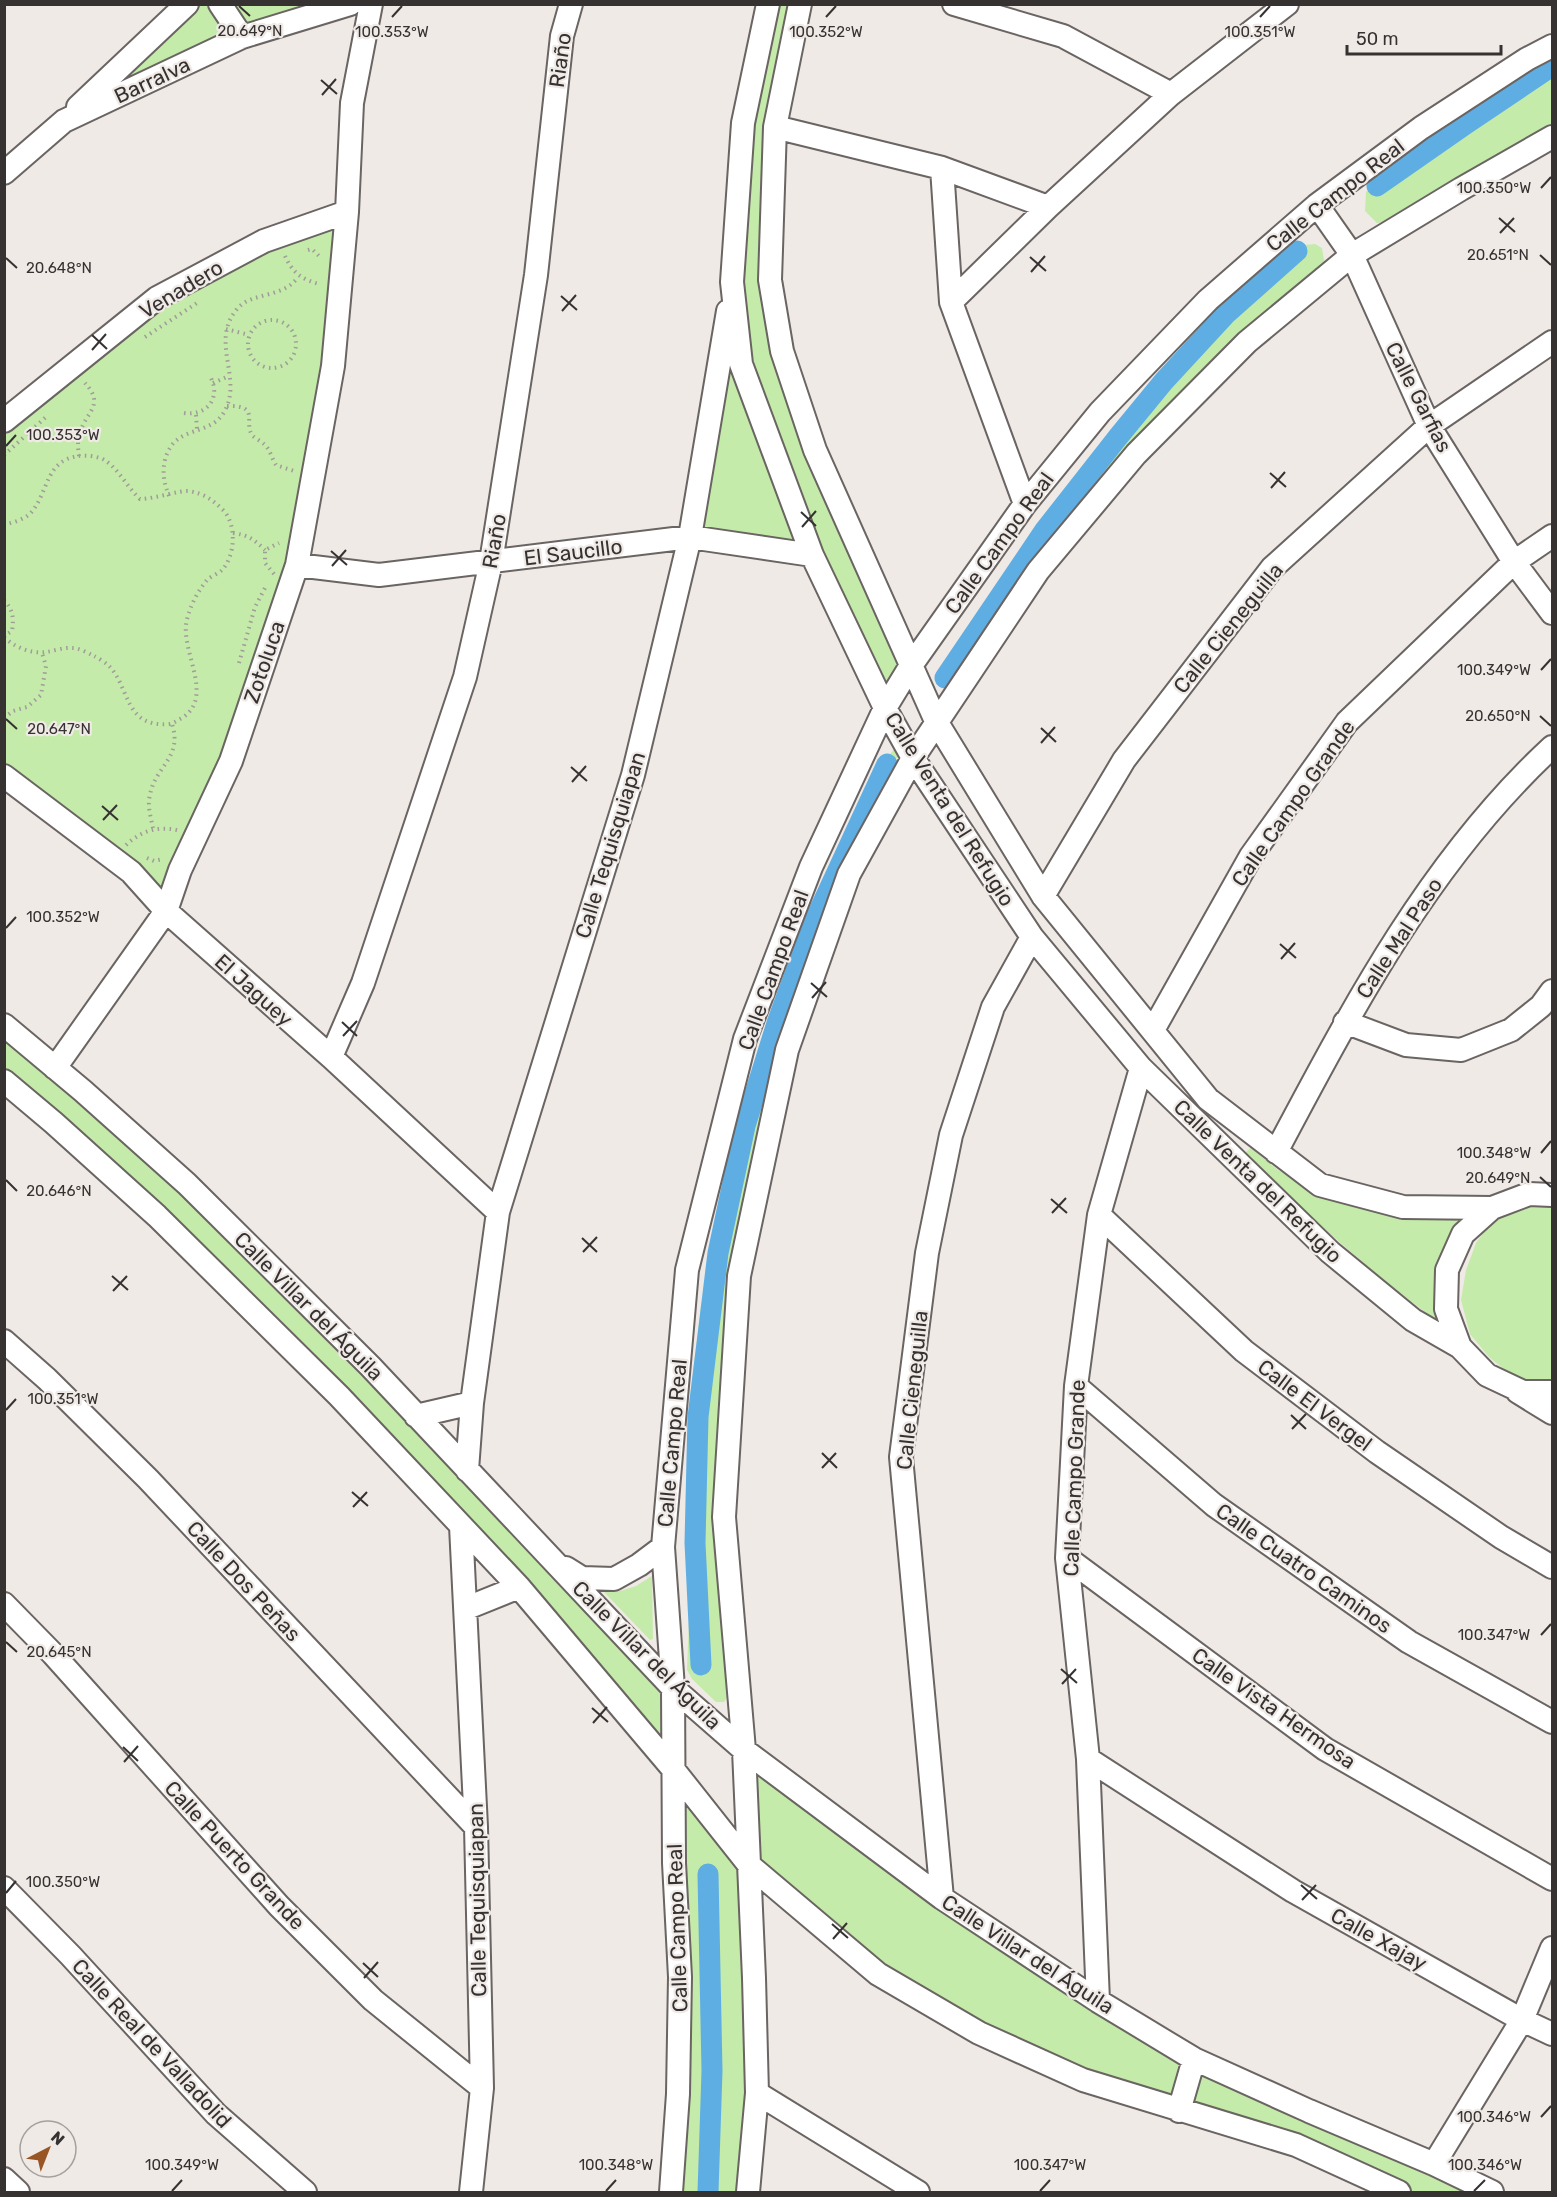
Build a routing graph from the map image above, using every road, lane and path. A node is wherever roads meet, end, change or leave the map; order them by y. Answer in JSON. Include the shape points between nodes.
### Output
{"nodes":[{"id":1,"x":188,"y":4,"type":"edge"},
{"id":2,"x":220,"y":4,"type":"edge"},
{"id":3,"x":350,"y":4,"type":"edge"},
{"id":4,"x":370,"y":4,"type":"edge"},
{"id":5,"x":571,"y":4,"type":"edge"},
{"id":6,"x":768,"y":4,"type":"edge"},
{"id":7,"x":800,"y":4,"type":"edge"},
{"id":8,"x":954,"y":4,"type":"edge"},
{"id":9,"x":1287,"y":4,"type":"edge"},
{"id":10,"x":242,"y":38,"type":"junction"},
{"id":11,"x":1552,"y":46,"type":"edge"},
{"id":12,"x":1171,"y":94,"type":"junction"},
{"id":13,"x":64,"y":121,"type":"junction"},
{"id":14,"x":775,"y":127,"type":"junction"},
{"id":15,"x":1552,"y":137,"type":"edge"},
{"id":16,"x":942,"y":168,"type":"junction"},
{"id":17,"x":4,"y":173,"type":"edge"},
{"id":18,"x":1317,"y":205,"type":"junction"},
{"id":19,"x":1048,"y":207,"type":"junction"},
{"id":20,"x":347,"y":212,"type":"junction"},
{"id":21,"x":312,"y":249,"type":"dead end"},
{"id":22,"x":303,"y":251,"type":"dead end"},
{"id":23,"x":294,"y":254,"type":"dead end"},
{"id":24,"x":1352,"y":255,"type":"junction"},
{"id":25,"x":285,"y":256,"type":"junction"},
{"id":26,"x":276,"y":261,"type":"dead end"},
{"id":27,"x":298,"y":277,"type":"junction"},
{"id":28,"x":770,"y":280,"type":"junction"},
{"id":29,"x":732,"y":282,"type":"junction"},
{"id":30,"x":321,"y":285,"type":"dead end"},
{"id":31,"x":199,"y":302,"type":"dead end"},
{"id":32,"x":951,"y":302,"type":"junction"},
{"id":33,"x":226,"y":330,"type":"junction"},
{"id":34,"x":249,"y":335,"type":"junction"},
{"id":35,"x":142,"y":339,"type":"dead end"},
{"id":36,"x":1552,"y":342,"type":"edge"},
{"id":37,"x":229,"y":376,"type":"junction"},
{"id":38,"x":93,"y":377,"type":"dead end"},
{"id":39,"x":85,"y":383,"type":"junction"},
{"id":40,"x":77,"y":390,"type":"dead end"},
{"id":41,"x":227,"y":406,"type":"junction"},
{"id":42,"x":53,"y":411,"type":"dead end"},
{"id":43,"x":184,"y":413,"type":"dead end"},
{"id":44,"x":196,"y":414,"type":"junction"},
{"id":45,"x":4,"y":421,"type":"edge"},
{"id":46,"x":1429,"y":426,"type":"junction"},
{"id":47,"x":197,"y":430,"type":"junction"},
{"id":48,"x":4,"y":455,"type":"edge"},
{"id":49,"x":79,"y":456,"type":"junction"},
{"id":50,"x":295,"y":471,"type":"dead end"},
{"id":51,"x":169,"y":495,"type":"junction"},
{"id":52,"x":1025,"y":504,"type":"junction"},
{"id":53,"x":4,"y":525,"type":"edge"},
{"id":54,"x":233,"y":533,"type":"junction"},
{"id":55,"x":1552,"y":536,"type":"edge"},
{"id":56,"x":690,"y":537,"type":"junction"},
{"id":57,"x":265,"y":550,"type":"dead end"},
{"id":58,"x":812,"y":555,"type":"junction"},
{"id":59,"x":1514,"y":561,"type":"junction"},
{"id":60,"x":491,"y":562,"type":"junction"},
{"id":61,"x":297,"y":565,"type":"junction"},
{"id":62,"x":273,"y":573,"type":"dead end"},
{"id":63,"x":4,"y":600,"type":"edge"},
{"id":64,"x":1552,"y":613,"type":"edge"},
{"id":65,"x":4,"y":637,"type":"edge"},
{"id":66,"x":42,"y":653,"type":"junction"},
{"id":67,"x":239,"y":663,"type":"dead end"},
{"id":68,"x":910,"y":667,"type":"junction"},
{"id":69,"x":885,"y":708,"type":"junction"},
{"id":70,"x":4,"y":718,"type":"edge"},
{"id":71,"x":936,"y":721,"type":"junction"},
{"id":72,"x":172,"y":724,"type":"junction"},
{"id":73,"x":1552,"y":747,"type":"edge"},
{"id":74,"x":913,"y":758,"type":"junction"},
{"id":75,"x":4,"y":776,"type":"edge"},
{"id":76,"x":153,"y":828,"type":"junction"},
{"id":77,"x":177,"y":838,"type":"dead end"},
{"id":78,"x":126,"y":851,"type":"junction"},
{"id":79,"x":169,"y":852,"type":"dead end"},
{"id":80,"x":142,"y":855,"type":"dead end"},
{"id":81,"x":1043,"y":896,"type":"junction"},
{"id":82,"x":166,"y":911,"type":"junction"},
{"id":83,"x":1032,"y":937,"type":"junction"},
{"id":84,"x":1552,"y":991,"type":"edge"},
{"id":85,"x":1345,"y":1022,"type":"junction"},
{"id":86,"x":4,"y":1025,"type":"edge"},
{"id":87,"x":1153,"y":1030,"type":"junction"},
{"id":88,"x":331,"y":1057,"type":"junction"},
{"id":89,"x":55,"y":1068,"type":"junction"},
{"id":90,"x":1141,"y":1068,"type":"junction"},
{"id":91,"x":4,"y":1081,"type":"edge"},
{"id":92,"x":1276,"y":1152,"type":"junction"},
{"id":93,"x":1549,"y":1192,"type":"edge"},
{"id":94,"x":1492,"y":1208,"type":"junction"},
{"id":95,"x":498,"y":1212,"type":"junction"},
{"id":96,"x":1100,"y":1215,"type":"junction"},
{"id":97,"x":4,"y":1341,"type":"edge"},
{"id":98,"x":1460,"y":1347,"type":"junction"},
{"id":99,"x":1498,"y":1381,"type":"junction"},
{"id":100,"x":1076,"y":1386,"type":"junction"},
{"id":101,"x":1552,"y":1392,"type":"edge"},
{"id":102,"x":472,"y":1403,"type":"junction"},
{"id":103,"x":1552,"y":1413,"type":"edge"},
{"id":104,"x":416,"y":1416,"type":"junction"},
{"id":105,"x":467,"y":1470,"type":"junction"},
{"id":106,"x":461,"y":1526,"type":"junction"},
{"id":107,"x":663,"y":1547,"type":"junction"},
{"id":108,"x":1067,"y":1558,"type":"junction"},
{"id":109,"x":551,"y":1559,"type":"junction"},
{"id":110,"x":1552,"y":1567,"type":"edge"},
{"id":111,"x":519,"y":1587,"type":"junction"},
{"id":112,"x":4,"y":1604,"type":"edge"},
{"id":113,"x":467,"y":1608,"type":"junction"},
{"id":114,"x":673,"y":1688,"type":"junction"},
{"id":115,"x":1552,"y":1722,"type":"edge"},
{"id":116,"x":744,"y":1750,"type":"junction"},
{"id":117,"x":1088,"y":1759,"type":"junction"},
{"id":118,"x":673,"y":1769,"type":"junction"},
{"id":119,"x":476,"y":1827,"type":"junction"},
{"id":120,"x":749,"y":1865,"type":"junction"},
{"id":121,"x":1552,"y":1878,"type":"edge"},
{"id":122,"x":4,"y":1888,"type":"edge"},
{"id":123,"x":942,"y":1898,"type":"junction"},
{"id":124,"x":1552,"y":1948,"type":"edge"},
{"id":125,"x":1098,"y":2001,"type":"junction"},
{"id":126,"x":1522,"y":2019,"type":"junction"},
{"id":127,"x":1552,"y":2034,"type":"edge"},
{"id":128,"x":1194,"y":2059,"type":"junction"},
{"id":129,"x":482,"y":2088,"type":"junction"},
{"id":130,"x":757,"y":2093,"type":"junction"},
{"id":131,"x":1179,"y":2111,"type":"junction"},
{"id":132,"x":1434,"y":2164,"type":"junction"},
{"id":133,"x":4,"y":2179,"type":"edge"},
{"id":134,"x":18,"y":2193,"type":"edge"},
{"id":135,"x":305,"y":2193,"type":"edge"},
{"id":136,"x":471,"y":2193,"type":"edge"},
{"id":137,"x":671,"y":2193,"type":"edge"},
{"id":138,"x":748,"y":2193,"type":"edge"},
{"id":139,"x":918,"y":2193,"type":"edge"},
{"id":140,"x":1399,"y":2193,"type":"edge"},
{"id":141,"x":1492,"y":2193,"type":"edge"}],
"edges":[{"from":1,"to":13,"type":"street"},
{"from":2,"to":10,"type":"street"},
{"from":3,"to":10,"type":"street","name":"Barralva"},
{"from":4,"to":20,"type":"street","name":"Zotoluca","via":[[352,103]]},
{"from":5,"to":60,"type":"street","name":"Riaño","via":[[562,36],[536,275]]},
{"from":6,"to":29,"type":"street","name":"Calle Venta del Refugio","via":[[743,123]]},
{"from":7,"to":14,"type":"street","name":"Calle Venta del Refugio"},
{"from":8,"to":12,"type":"street","via":[[1064,36]]},
{"from":9,"to":12,"type":"street"},
{"from":10,"to":13,"type":"street","name":"Barralva"},
{"from":11,"to":18,"type":"street","name":"Calle Campo Real","via":[[1421,128]]},
{"from":12,"to":19,"type":"street"},
{"from":13,"to":17,"type":"street","name":"Barralva"},
{"from":14,"to":16,"type":"street"},
{"from":14,"to":28,"type":"street","name":"Calle Venta del Refugio"},
{"from":15,"to":24,"type":"street","name":"Calle Campo Real"},
{"from":16,"to":19,"type":"street"},
{"from":16,"to":32,"type":"street"},
{"from":18,"to":24,"type":"street","name":"Calle Garfias"},
{"from":18,"to":52,"type":"street","name":"Calle Campo Real","via":[[1208,300],[1100,412]]},
{"from":19,"to":32,"type":"street"},
{"from":20,"to":45,"type":"street","name":"Venadero","via":[[264,241],[157,298]]},
{"from":20,"to":61,"type":"street","name":"Zotoluca","via":[[333,366]]},
{"from":21,"to":22,"type":"path"},
{"from":23,"to":25,"type":"path"},
{"from":24,"to":46,"type":"street","name":"Calle Garfias"},
{"from":24,"to":71,"type":"street","name":"Calle Campo Real","via":[[1247,342],[1136,454],[1038,571]]},
{"from":25,"to":26,"type":"path"},
{"from":25,"to":27,"type":"path"},
{"from":27,"to":30,"type":"path"},
{"from":27,"to":33,"type":"path","via":[[291,286],[239,307]]},
{"from":28,"to":29,"type":"street"},
{"from":28,"to":68,"type":"street","name":"Calle Venta del Refugio","via":[[782,351],[814,450]]},
{"from":29,"to":56,"type":"street","name":"Calle Tequisquiapan"},
{"from":29,"to":58,"type":"street","name":"Calle Venta del Refugio","via":[[741,364]]},
{"from":31,"to":35,"type":"path"},
{"from":32,"to":52,"type":"street"},
{"from":33,"to":34,"type":"path"},
{"from":33,"to":37,"type":"path"},
{"from":34,"to":34,"type":"path","via":[[250,357],[261,366],[274,369],[288,364],[296,351],[296,336],[289,325],[279,320],[264,320]]},
{"from":36,"to":46,"type":"street","name":"Calle Cieneguilla"},
{"from":37,"to":41,"type":"path"},
{"from":37,"to":44,"type":"path","via":[[212,380],[214,398]]},
{"from":38,"to":39,"type":"path"},
{"from":39,"to":40,"type":"path"},
{"from":39,"to":49,"type":"path","via":[[95,401],[79,435]]},
{"from":41,"to":47,"type":"path","via":[[218,420]]},
{"from":41,"to":50,"type":"path","via":[[248,411],[253,436],[268,449],[276,465]]},
{"from":42,"to":48,"type":"path"},
{"from":43,"to":44,"type":"path"},
{"from":44,"to":47,"type":"path"},
{"from":46,"to":59,"type":"street","name":"Calle Garfias"},
{"from":46,"to":81,"type":"street","name":"Calle Cieneguilla","via":[[1272,568],[1124,760]]},
{"from":47,"to":51,"type":"path","via":[[174,440],[167,452],[162,470]]},
{"from":49,"to":51,"type":"path","via":[[104,459],[140,499]]},
{"from":49,"to":53,"type":"path","via":[[66,458],[52,471],[32,512]]},
{"from":51,"to":54,"type":"path","via":[[188,491],[211,498],[227,515]]},
{"from":52,"to":68,"type":"street","name":"Calle Campo Real"},
{"from":54,"to":57,"type":"path","via":[[254,538]]},
{"from":54,"to":72,"type":"path","via":[[232,548],[222,570],[208,579],[194,599],[186,626],[198,684],[197,698],[187,714]]},
{"from":55,"to":59,"type":"street","name":"Calle Campo Grande"},
{"from":56,"to":58,"type":"street","name":"El Saucillo"},
{"from":56,"to":60,"type":"street","name":"El Saucillo"},
{"from":56,"to":95,"type":"street","name":"Calle Tequisquiapan","via":[[633,775]]},
{"from":58,"to":69,"type":"street","name":"Calle Venta del Refugio"},
{"from":59,"to":64,"type":"street","name":"Calle Garfias"},
{"from":59,"to":87,"type":"street","name":"Calle Campo Grande","via":[[1347,722],[1251,856]]},
{"from":60,"to":61,"type":"street","name":"El Saucillo","via":[[379,575]]},
{"from":60,"to":88,"type":"street","name":"Riaño","via":[[465,677],[363,983]]},
{"from":61,"to":82,"type":"street","name":"Zotoluca","via":[[231,761],[180,870]]},
{"from":62,"to":67,"type":"path","via":[[255,607]]},
{"from":63,"to":65,"type":"path","via":[[12,609],[14,620],[12,631]]},
{"from":65,"to":66,"type":"path","via":[[24,650]]},
{"from":66,"to":70,"type":"path","via":[[46,666],[41,695]]},
{"from":66,"to":72,"type":"path","via":[[73,648],[93,655],[109,665],[141,717]]},
{"from":68,"to":69,"type":"street","name":"Calle Campo Real"},
{"from":68,"to":71,"type":"street","name":"Calle Venta del Refugio"},
{"from":69,"to":74,"type":"street","name":"Calle Venta del Refugio"},
{"from":69,"to":107,"type":"street","name":"Calle Campo Real","via":[[811,867],[745,1039],[687,1270]]},
{"from":71,"to":74,"type":"street","name":"Calle Campo Real"},
{"from":71,"to":81,"type":"street","name":"Calle Venta del Refugio"},
{"from":72,"to":76,"type":"path","via":[[176,735],[174,749],[149,795]]},
{"from":73,"to":85,"type":"street","name":"Calle Mal Paso","via":[[1470,834],[1417,905]]},
{"from":74,"to":83,"type":"street","name":"Calle Venta del Refugio"},
{"from":74,"to":116,"type":"street","name":"Calle Campo Real","via":[[849,874],[787,1050],[739,1276],[724,1517]]},
{"from":75,"to":78,"type":"street","name":"El Jaguey"},
{"from":76,"to":77,"type":"path","via":[[181,831]]},
{"from":76,"to":78,"type":"path"},
{"from":78,"to":82,"type":"street","name":"El Jaguey","via":[[131,872]]},
{"from":79,"to":80,"type":"path","via":[[164,859],[154,861]]},
{"from":81,"to":87,"type":"street","name":"Calle Venta del Refugio"},
{"from":82,"to":88,"type":"street","name":"El Jaguey"},
{"from":82,"to":89,"type":"street","name":"Zotoluca"},
{"from":83,"to":90,"type":"street","name":"Calle Venta del Refugio"},
{"from":83,"to":123,"type":"street","name":"Calle Cieneguilla","via":[[993,1007],[951,1135],[927,1253],[901,1457]]},
{"from":84,"to":85,"type":"street","via":[[1541,1006],[1511,1030],[1461,1050],[1406,1045]]},
{"from":85,"to":92,"type":"street","name":"Calle Mal Paso"},
{"from":86,"to":89,"type":"street","name":"Calle Villar del Águila"},
{"from":87,"to":92,"type":"street","name":"Calle Venta del Refugio","via":[[1208,1099]]},
{"from":88,"to":95,"type":"street","name":"El Jaguey"},
{"from":89,"to":104,"type":"street","name":"Calle Villar del Águila","via":[[187,1184]]},
{"from":90,"to":96,"type":"street","name":"Calle Campo Grande"},
{"from":90,"to":98,"type":"street","name":"Calle Venta del Refugio","via":[[1330,1252],[1413,1320]]},
{"from":91,"to":106,"type":"street","name":"Calle Villar del Águila","via":[[157,1216],[339,1396]]},
{"from":92,"to":94,"type":"street","name":"Calle Venta del Refugio","via":[[1320,1185],[1403,1207]]},
{"from":93,"to":94,"type":"street","via":[[1529,1194]]},
{"from":94,"to":98,"type":"street","via":[[1463,1234],[1447,1270],[1446,1310]]},
{"from":95,"to":102,"type":"street","name":"Calle Tequisquiapan"},
{"from":96,"to":100,"type":"street","name":"Calle Campo Grande"},
{"from":96,"to":110,"type":"street","name":"Calle El Vergel","via":[[1244,1351],[1377,1452]]},
{"from":97,"to":119,"type":"street","name":"Calle Dos Peñas","via":[[47,1378],[148,1479]]},
{"from":98,"to":99,"type":"street"},
{"from":99,"to":101,"type":"street","via":[[1523,1392]]},
{"from":99,"to":103,"type":"street"},
{"from":100,"to":108,"type":"street","name":"Calle Campo Grande"},
{"from":100,"to":115,"type":"street","name":"Calle Cuatro Caminos","via":[[1223,1512],[1409,1642]]},
{"from":102,"to":104,"type":"street"},
{"from":102,"to":105,"type":"street","name":"Calle Tequisquiapan"},
{"from":104,"to":105,"type":"street","name":"Calle Villar del Águila"},
{"from":105,"to":109,"type":"street","name":"Calle Villar del Águila"},
{"from":106,"to":111,"type":"street","name":"Calle Villar del Águila"},
{"from":106,"to":113,"type":"street","name":"Calle Tequisquiapan"},
{"from":107,"to":109,"type":"street","via":[[614,1579],[582,1578]]},
{"from":107,"to":114,"type":"street","name":"Calle Campo Real"},
{"from":108,"to":117,"type":"street","name":"Calle Campo Grande"},
{"from":108,"to":121,"type":"street","name":"Calle Vista Hermosa","via":[[1325,1749]]},
{"from":109,"to":114,"type":"street","name":"Calle Villar del Águila"},
{"from":111,"to":113,"type":"street"},
{"from":111,"to":118,"type":"street","name":"Calle Villar del Águila"},
{"from":112,"to":129,"type":"street","name":"Calle Puerto Grande","via":[[279,1906],[373,2000]]},
{"from":113,"to":119,"type":"street","name":"Calle Tequisquiapan"},
{"from":114,"to":116,"type":"street","name":"Calle Villar del Águila"},
{"from":114,"to":118,"type":"street","name":"Calle Campo Real"},
{"from":116,"to":120,"type":"street","name":"Calle Campo Real"},
{"from":116,"to":123,"type":"street","name":"Calle Villar del Águila"},
{"from":117,"to":125,"type":"street","name":"Calle Campo Grande"},
{"from":117,"to":126,"type":"street","name":"Calle Xajay","via":[[1293,1891]]},
{"from":118,"to":120,"type":"street","name":"Calle Villar del Águila"},
{"from":118,"to":137,"type":"street","name":"Calle Campo Real","via":[[680,1977]]},
{"from":119,"to":129,"type":"street","name":"Calle Tequisquiapan"},
{"from":120,"to":130,"type":"street","name":"Calle Campo Real"},
{"from":120,"to":131,"type":"street","name":"Calle Villar del Águila","via":[[878,1974],[979,2033],[1083,2080]]},
{"from":122,"to":135,"type":"street","name":"Calle Real de Valladolid","via":[[216,2114]]},
{"from":123,"to":125,"type":"street","name":"Calle Villar del Águila"},
{"from":124,"to":126,"type":"street"},
{"from":125,"to":128,"type":"street","name":"Calle Villar del Águila"},
{"from":126,"to":127,"type":"street","name":"Calle Xajay"},
{"from":126,"to":132,"type":"street"},
{"from":128,"to":131,"type":"street"},
{"from":128,"to":132,"type":"street","name":"Calle Villar del Águila"},
{"from":129,"to":136,"type":"street","name":"Calle Tequisquiapan"},
{"from":130,"to":138,"type":"street","name":"Calle Campo Real"},
{"from":130,"to":139,"type":"street"},
{"from":131,"to":140,"type":"street","name":"Calle Villar del Águila","via":[[1296,2145]]},
{"from":132,"to":141,"type":"street","name":"Calle Villar del Águila"},
{"from":133,"to":134,"type":"street"}]}
